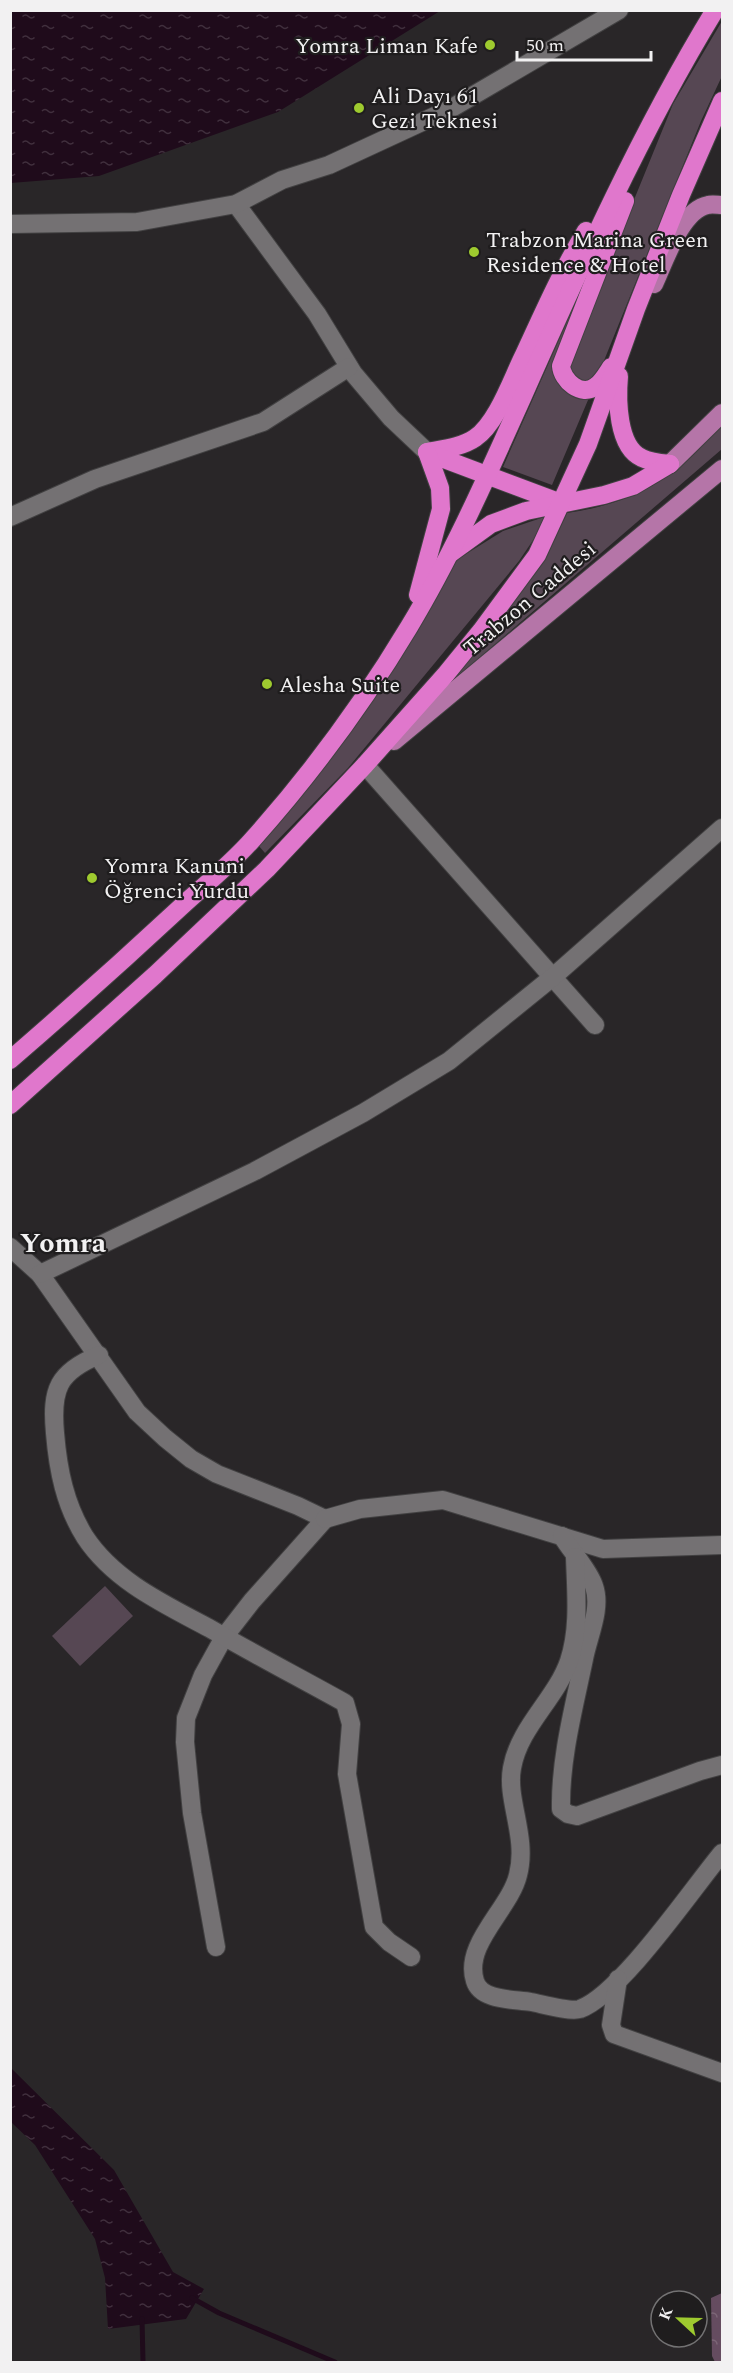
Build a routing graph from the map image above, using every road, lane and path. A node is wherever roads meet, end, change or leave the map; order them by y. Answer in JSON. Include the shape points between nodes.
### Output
{"nodes":[{"id":1,"x":619,"y":10,"type":"edge"},
{"id":2,"x":715,"y":10,"type":"edge"},
{"id":3,"x":723,"y":100,"type":"edge"},
{"id":4,"x":664,"y":102,"type":"junction"},
{"id":5,"x":236,"y":204,"type":"junction"},
{"id":6,"x":723,"y":205,"type":"edge"},
{"id":7,"x":10,"y":224,"type":"edge"},
{"id":8,"x":622,"y":350,"type":"junction"},
{"id":9,"x":349,"y":367,"type":"junction"},
{"id":10,"x":723,"y":413,"type":"edge"},
{"id":11,"x":427,"y":452,"type":"junction"},
{"id":12,"x":670,"y":464,"type":"junction"},
{"id":13,"x":723,"y":469,"type":"edge"},
{"id":14,"x":487,"y":474,"type":"junction"},
{"id":15,"x":561,"y":503,"type":"junction"},
{"id":16,"x":10,"y":517,"type":"edge"},
{"id":17,"x":449,"y":554,"type":"junction"},
{"id":18,"x":410,"y":626,"type":"junction"},
{"id":19,"x":365,"y":765,"type":"junction"},
{"id":20,"x":723,"y":828,"type":"edge"},
{"id":21,"x":554,"y":976,"type":"junction"},
{"id":22,"x":595,"y":1025,"type":"dead end"},
{"id":23,"x":10,"y":1060,"type":"edge"},
{"id":24,"x":10,"y":1105,"type":"edge"},
{"id":25,"x":10,"y":1247,"type":"edge"},
{"id":26,"x":40,"y":1274,"type":"junction"},
{"id":27,"x":99,"y":1355,"type":"junction"},
{"id":28,"x":325,"y":1519,"type":"junction"},
{"id":29,"x":562,"y":1536,"type":"junction"},
{"id":30,"x":723,"y":1545,"type":"edge"},
{"id":31,"x":575,"y":1557,"type":"junction"},
{"id":32,"x":224,"y":1637,"type":"junction"},
{"id":33,"x":723,"y":1765,"type":"edge"},
{"id":34,"x":723,"y":1853,"type":"edge"},
{"id":35,"x":216,"y":1947,"type":"dead end"},
{"id":36,"x":411,"y":1957,"type":"dead end"},
{"id":37,"x":618,"y":1978,"type":"junction"},
{"id":38,"x":723,"y":2073,"type":"edge"}],
"edges":[{"from":1,"to":5,"type":"street","via":[[450,110],[329,165],[282,180]]},
{"from":2,"to":4,"type":"highway"},
{"from":3,"to":8,"type":"highway"},
{"from":4,"to":8,"type":"highway","via":[[564,352],[562,375],[574,386],[590,390]]},
{"from":4,"to":11,"type":"highway","via":[[570,258],[487,427],[465,444]]},
{"from":4,"to":14,"type":"highway","via":[[584,260]]},
{"from":5,"to":7,"type":"street","via":[[137,222]]},
{"from":5,"to":9,"type":"street","via":[[317,314]]},
{"from":6,"to":8,"type":"main road","via":[[708,205],[684,222]]},
{"from":8,"to":12,"type":"highway","via":[[617,398],[628,445],[641,458]]},
{"from":8,"to":15,"type":"highway","via":[[590,439]]},
{"from":9,"to":11,"type":"street","via":[[391,418]]},
{"from":9,"to":16,"type":"street","via":[[263,422],[94,479]]},
{"from":10,"to":12,"type":"main road"},
{"from":11,"to":14,"type":"highway"},
{"from":11,"to":18,"type":"highway","via":[[440,488],[441,509]]},
{"from":12,"to":15,"type":"highway","via":[[633,486]]},
{"from":13,"to":19,"type":"main road","name":"Trabzon Caddesi"},
{"from":14,"to":15,"type":"highway"},
{"from":14,"to":17,"type":"highway"},
{"from":15,"to":17,"type":"highway","via":[[491,524]]},
{"from":15,"to":19,"type":"highway","via":[[537,555],[493,614]]},
{"from":17,"to":18,"type":"highway"},
{"from":18,"to":23,"type":"highway","via":[[339,733],[251,841],[115,969]]},
{"from":19,"to":21,"type":"street"},
{"from":19,"to":24,"type":"highway","via":[[267,869]]},
{"from":20,"to":21,"type":"street"},
{"from":21,"to":22,"type":"street"},
{"from":21,"to":26,"type":"street","via":[[449,1061],[363,1113],[255,1171]]},
{"from":25,"to":26,"type":"street"},
{"from":26,"to":27,"type":"street"},
{"from":27,"to":28,"type":"street","via":[[137,1412],[191,1459],[217,1474]]},
{"from":27,"to":32,"type":"street","via":[[77,1364],[64,1376],[56,1396],[58,1468],[65,1497],[84,1536],[118,1574]]},
{"from":28,"to":29,"type":"street","via":[[360,1509],[443,1500]]},
{"from":28,"to":32,"type":"street"},
{"from":29,"to":30,"type":"street","via":[[603,1549]]},
{"from":29,"to":31,"type":"street"},
{"from":31,"to":33,"type":"street","via":[[595,1588],[595,1603],[561,1781],[561,1809],[577,1816]]},
{"from":31,"to":37,"type":"street","via":[[575,1622],[569,1662],[515,1753],[511,1771],[521,1857],[518,1878],[472,1962],[475,1983],[486,1995],[578,2009],[600,1997]]},
{"from":32,"to":35,"type":"street","via":[[186,1718],[185,1742],[192,1813]]},
{"from":32,"to":36,"type":"street","via":[[345,1703],[351,1724],[347,1774],[374,1927]]},
{"from":34,"to":37,"type":"street"},
{"from":37,"to":38,"type":"street","via":[[611,2025],[614,2034]]}]}
